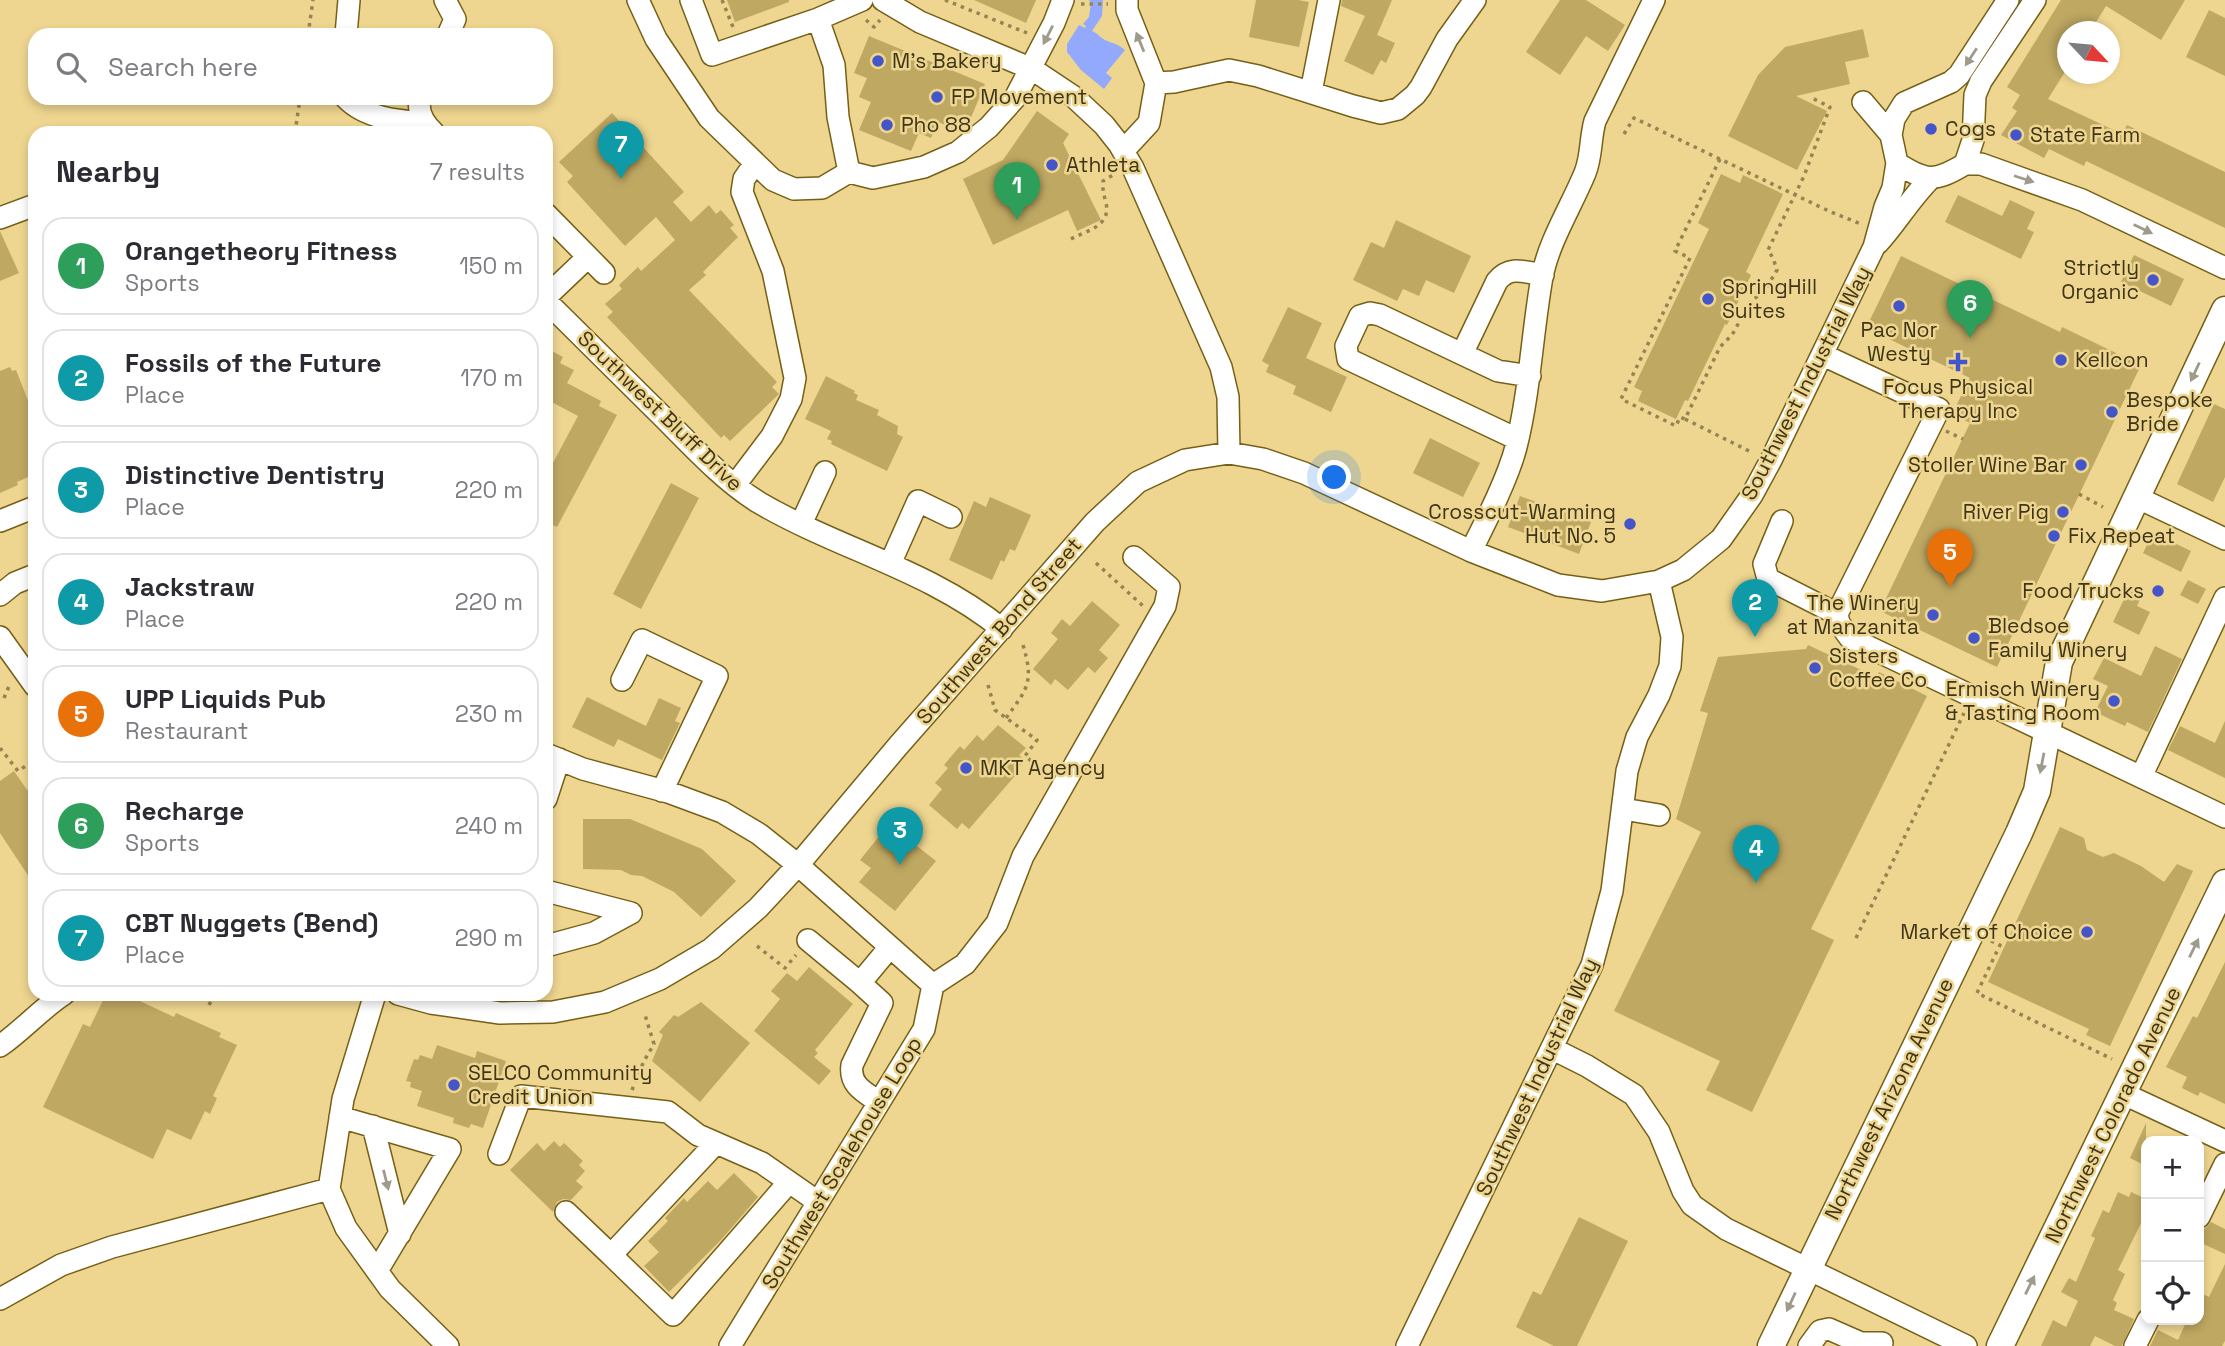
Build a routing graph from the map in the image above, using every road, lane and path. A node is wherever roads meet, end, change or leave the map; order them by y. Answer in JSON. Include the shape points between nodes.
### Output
{"nodes":[{"id":1,"x":313,"y":0,"type":"edge"},
{"id":2,"x":349,"y":0,"type":"edge"},
{"id":3,"x":445,"y":0,"type":"edge"},
{"id":4,"x":638,"y":0,"type":"edge"},
{"id":5,"x":691,"y":0,"type":"edge"},
{"id":6,"x":945,"y":0,"type":"edge"},
{"id":7,"x":1063,"y":0,"type":"edge"},
{"id":8,"x":1329,"y":0,"type":"edge"},
{"id":9,"x":1475,"y":0,"type":"edge"},
{"id":10,"x":1654,"y":0,"type":"edge"},
{"id":11,"x":2008,"y":0,"type":"edge"},
{"id":12,"x":2035,"y":0,"type":"edge"},
{"id":13,"x":1117,"y":2,"type":"edge"},
{"id":14,"x":1088,"y":4,"type":"dead end"},
{"id":15,"x":861,"y":7,"type":"edge"},
{"id":16,"x":883,"y":8,"type":"edge"},
{"id":17,"x":818,"y":19,"type":"junction"},
{"id":18,"x":309,"y":28,"type":"edge"},
{"id":19,"x":347,"y":28,"type":"edge"},
{"id":20,"x":451,"y":28,"type":"edge"},
{"id":21,"x":1030,"y":34,"type":"dead end"},
{"id":22,"x":712,"y":55,"type":"junction"},
{"id":23,"x":1032,"y":69,"type":"junction"},
{"id":24,"x":679,"y":73,"type":"junction"},
{"id":25,"x":1156,"y":83,"type":"junction"},
{"id":26,"x":1311,"y":92,"type":"junction"},
{"id":27,"x":1810,"y":97,"type":"dead end"},
{"id":28,"x":1904,"y":103,"type":"junction"},
{"id":29,"x":299,"y":105,"type":"edge"},
{"id":30,"x":352,"y":105,"type":"edge"},
{"id":31,"x":418,"y":105,"type":"edge"},
{"id":32,"x":296,"y":126,"type":"edge"},
{"id":33,"x":421,"y":126,"type":"edge"},
{"id":34,"x":428,"y":126,"type":"edge"},
{"id":35,"x":1624,"y":134,"type":"dead end"},
{"id":36,"x":1891,"y":135,"type":"junction"},
{"id":37,"x":1124,"y":151,"type":"junction"},
{"id":38,"x":1720,"y":159,"type":"junction"},
{"id":39,"x":755,"y":163,"type":"junction"},
{"id":40,"x":1898,"y":163,"type":"junction"},
{"id":41,"x":1965,"y":164,"type":"junction"},
{"id":42,"x":849,"y":172,"type":"junction"},
{"id":43,"x":1112,"y":174,"type":"dead end"},
{"id":44,"x":1930,"y":179,"type":"junction"},
{"id":45,"x":1795,"y":195,"type":"junction"},
{"id":46,"x":28,"y":208,"type":"edge"},
{"id":47,"x":0,"y":218,"type":"edge"},
{"id":48,"x":553,"y":221,"type":"edge"},
{"id":49,"x":1863,"y":225,"type":"dead end"},
{"id":50,"x":1071,"y":239,"type":"dead end"},
{"id":51,"x":1874,"y":247,"type":"junction"},
{"id":52,"x":588,"y":257,"type":"junction"},
{"id":53,"x":2225,"y":268,"type":"edge"},
{"id":54,"x":604,"y":273,"type":"dead end"},
{"id":55,"x":1543,"y":275,"type":"junction"},
{"id":56,"x":553,"y":292,"type":"edge"},
{"id":57,"x":553,"y":306,"type":"edge"},
{"id":58,"x":2225,"y":310,"type":"edge"},
{"id":59,"x":1462,"y":355,"type":"junction"},
{"id":60,"x":1822,"y":355,"type":"junction"},
{"id":61,"x":1530,"y":376,"type":"junction"},
{"id":62,"x":1685,"y":419,"type":"junction"},
{"id":63,"x":1517,"y":439,"type":"junction"},
{"id":64,"x":1751,"y":452,"type":"dead end"},
{"id":65,"x":1229,"y":453,"type":"junction"},
{"id":66,"x":825,"y":472,"type":"dead end"},
{"id":67,"x":734,"y":485,"type":"junction"},
{"id":68,"x":2079,"y":494,"type":"dead end"},
{"id":69,"x":2136,"y":497,"type":"junction"},
{"id":70,"x":2103,"y":507,"type":"dead end"},
{"id":71,"x":28,"y":510,"type":"edge"},
{"id":72,"x":951,"y":517,"type":"dead end"},
{"id":73,"x":0,"y":521,"type":"edge"},
{"id":74,"x":1782,"y":521,"type":"dead end"},
{"id":75,"x":802,"y":524,"type":"junction"},
{"id":76,"x":2225,"y":539,"type":"edge"},
{"id":77,"x":1471,"y":551,"type":"junction"},
{"id":78,"x":1135,"y":557,"type":"dead end"},
{"id":79,"x":1096,"y":563,"type":"dead end"},
{"id":80,"x":890,"y":564,"type":"junction"},
{"id":81,"x":28,"y":578,"type":"edge"},
{"id":82,"x":1659,"y":581,"type":"junction"},
{"id":83,"x":0,"y":595,"type":"edge"},
{"id":84,"x":2225,"y":597,"type":"edge"},
{"id":85,"x":1837,"y":614,"type":"junction"},
{"id":86,"x":1158,"y":620,"type":"junction"},
{"id":87,"x":1002,"y":629,"type":"junction"},
{"id":88,"x":0,"y":637,"type":"edge"},
{"id":89,"x":1023,"y":645,"type":"dead end"},
{"id":90,"x":28,"y":676,"type":"edge"},
{"id":91,"x":622,"y":680,"type":"dead end"},
{"id":92,"x":989,"y":685,"type":"dead end"},
{"id":93,"x":1971,"y":697,"type":"junction"},
{"id":94,"x":1006,"y":718,"type":"junction"},
{"id":95,"x":2048,"y":733,"type":"junction"},
{"id":96,"x":0,"y":748,"type":"edge"},
{"id":97,"x":553,"y":756,"type":"edge"},
{"id":98,"x":1034,"y":763,"type":"dead end"},
{"id":99,"x":28,"y":765,"type":"edge"},
{"id":100,"x":2141,"y":777,"type":"junction"},
{"id":101,"x":662,"y":791,"type":"junction"},
{"id":102,"x":1623,"y":809,"type":"junction"},
{"id":103,"x":1659,"y":815,"type":"dead end"},
{"id":104,"x":2225,"y":817,"type":"edge"},
{"id":105,"x":798,"y":865,"type":"junction"},
{"id":106,"x":2225,"y":883,"type":"edge"},
{"id":107,"x":553,"y":893,"type":"edge"},
{"id":108,"x":1856,"y":938,"type":"dead end"},
{"id":109,"x":808,"y":940,"type":"joint"},
{"id":110,"x":1991,"y":941,"type":"dead end"},
{"id":111,"x":553,"y":944,"type":"edge"},
{"id":112,"x":757,"y":946,"type":"dead end"},
{"id":113,"x":890,"y":947,"type":"junction"},
{"id":114,"x":1971,"y":982,"type":"dead end"},
{"id":115,"x":860,"y":983,"type":"junction"},
{"id":116,"x":933,"y":985,"type":"junction"},
{"id":117,"x":1980,"y":986,"type":"junction"},
{"id":118,"x":50,"y":1001,"type":"edge"},
{"id":119,"x":211,"y":1001,"type":"edge"},
{"id":120,"x":373,"y":1001,"type":"edge"},
{"id":121,"x":424,"y":1001,"type":"edge"},
{"id":122,"x":209,"y":1005,"type":"dead end"},
{"id":123,"x":645,"y":1015,"type":"dead end"},
{"id":124,"x":0,"y":1046,"type":"edge"},
{"id":125,"x":1553,"y":1049,"type":"junction"},
{"id":126,"x":2112,"y":1059,"type":"dead end"},
{"id":127,"x":2124,"y":1094,"type":"junction"},
{"id":128,"x":879,"y":1102,"type":"junction"},
{"id":129,"x":625,"y":1107,"type":"junction"},
{"id":130,"x":340,"y":1117,"type":"junction"},
{"id":131,"x":373,"y":1126,"type":"junction"},
{"id":132,"x":2225,"y":1140,"type":"edge"},
{"id":133,"x":716,"y":1143,"type":"junction"},
{"id":134,"x":499,"y":1154,"type":"dead end"},
{"id":135,"x":2225,"y":1164,"type":"edge"},
{"id":136,"x":789,"y":1182,"type":"junction"},
{"id":137,"x":329,"y":1189,"type":"junction"},
{"id":138,"x":818,"y":1202,"type":"junction"},
{"id":139,"x":2204,"y":1207,"type":"edge"},
{"id":140,"x":566,"y":1212,"type":"dead end"},
{"id":141,"x":400,"y":1234,"type":"junction"},
{"id":142,"x":611,"y":1255,"type":"junction"},
{"id":143,"x":1807,"y":1269,"type":"junction"},
{"id":144,"x":377,"y":1271,"type":"junction"},
{"id":145,"x":0,"y":1299,"type":"edge"},
{"id":146,"x":2146,"y":1325,"type":"edge"},
{"id":147,"x":1882,"y":1343,"type":"dead end"},
{"id":148,"x":447,"y":1346,"type":"edge"},
{"id":149,"x":730,"y":1346,"type":"edge"},
{"id":150,"x":1407,"y":1346,"type":"edge"},
{"id":151,"x":1771,"y":1346,"type":"edge"},
{"id":152,"x":1809,"y":1346,"type":"edge"},
{"id":153,"x":1966,"y":1346,"type":"edge"},
{"id":154,"x":2000,"y":1346,"type":"edge"},
{"id":155,"x":2135,"y":1346,"type":"edge"}],
"edges":[{"from":1,"to":18,"type":"path"},
{"from":2,"to":19,"type":"street"},
{"from":3,"to":20,"type":"street","via":[[455,19]]},
{"from":4,"to":24,"type":"street"},
{"from":5,"to":22,"type":"street"},
{"from":6,"to":21,"type":"path"},
{"from":7,"to":23,"type":"street","one_way":true},
{"from":8,"to":26,"type":"street"},
{"from":9,"to":26,"type":"street","via":[[1421,87],[1398,108],[1381,113]]},
{"from":10,"to":55,"type":"street","via":[[1595,121],[1586,170]]},
{"from":11,"to":28,"type":"street","one_way":true,"via":[[1959,75]]},
{"from":12,"to":41,"type":"street","via":[[1975,95],[1973,140]]},
{"from":13,"to":14,"type":"path"},
{"from":25,"to":13,"type":"street","one_way":true,"via":[[1127,10]]},
{"from":15,"to":16,"type":"path","via":[[874,27]]},
{"from":15,"to":17,"type":"street"},
{"from":16,"to":23,"type":"street"},
{"from":17,"to":22,"type":"street"},
{"from":17,"to":42,"type":"street","via":[[834,65]]},
{"from":22,"to":24,"type":"street"},
{"from":23,"to":37,"type":"street","via":[[1089,110]]},
{"from":23,"to":42,"type":"street","via":[[998,118],[958,152],[924,167],[873,178]]},
{"from":24,"to":39,"type":"street","via":[[709,118]]},
{"from":25,"to":26,"type":"street","via":[[1229,70]]},
{"from":25,"to":37,"type":"street","via":[[1149,123]]},
{"from":27,"to":45,"type":"path","via":[[1830,107]]},
{"from":28,"to":36,"type":"street"},
{"from":28,"to":36,"type":"street","via":[[1863,102]]},
{"from":29,"to":32,"type":"path"},
{"from":30,"to":33,"type":"street"},
{"from":31,"to":34,"type":"street"},
{"from":35,"to":38,"type":"path","via":[[1634,118]]},
{"from":36,"to":40,"type":"street","name":"Southwest Industrial Way"},
{"from":37,"to":65,"type":"street","via":[[1223,373]]},
{"from":38,"to":45,"type":"path"},
{"from":38,"to":62,"type":"path","via":[[1675,251],[1690,258],[1621,399],[1676,426],[1680,417]]},
{"from":39,"to":42,"type":"street","via":[[773,180],[794,189],[822,188]]},
{"from":39,"to":67,"type":"street","via":[[742,192],[773,271],[794,378],[790,400],[772,436]]},
{"from":40,"to":44,"type":"street"},
{"from":40,"to":51,"type":"street","name":"Southwest Industrial Way"},
{"from":41,"to":44,"type":"street","name":"Southwest Industrial Way"},
{"from":41,"to":53,"type":"street","one_way":true,"via":[[1981,164],[2082,200]]},
{"from":43,"to":50,"type":"path","via":[[1102,185],[1106,218]]},
{"from":44,"to":51,"type":"street","name":"Southwest Industrial Way"},
{"from":45,"to":49,"type":"path"},
{"from":45,"to":62,"type":"path","via":[[1768,250],[1777,270],[1720,346]]},
{"from":46,"to":47,"type":"street"},
{"from":48,"to":52,"type":"street"},
{"from":51,"to":60,"type":"street","name":"Southwest Industrial Way"},
{"from":52,"to":54,"type":"street"},
{"from":52,"to":56,"type":"street"},
{"from":55,"to":59,"type":"street","via":[[1514,270],[1504,273]]},
{"from":55,"to":61,"type":"street"},
{"from":57,"to":67,"type":"street","name":"Southwest Bluff Drive"},
{"from":58,"to":69,"type":"main road","name":"Northwest Arizona Avenue","one_way":true},
{"from":59,"to":61,"type":"street","via":[[1498,371]]},
{"from":59,"to":63,"type":"street","via":[[1370,313],[1360,316],[1346,346],[1348,359]]},
{"from":60,"to":82,"type":"street","name":"Southwest Industrial Way","via":[[1737,518],[1702,556]]},
{"from":60,"to":85,"type":"street","via":[[1939,410]]},
{"from":61,"to":63,"type":"street"},
{"from":62,"to":64,"type":"path"},
{"from":63,"to":77,"type":"street"},
{"from":65,"to":77,"type":"street","name":"Southwest Bond Street","via":[[1304,473]]},
{"from":65,"to":87,"type":"street","name":"Southwest Bond Street","via":[[1185,460],[1138,482],[1095,522]]},
{"from":66,"to":75,"type":"street"},
{"from":67,"to":75,"type":"street","name":"Southwest Bluff Drive"},
{"from":68,"to":70,"type":"path"},
{"from":69,"to":76,"type":"street"},
{"from":69,"to":95,"type":"main road","name":"Northwest Arizona Avenue","via":[[2059,662]]},
{"from":71,"to":73,"type":"street"},
{"from":72,"to":80,"type":"street","via":[[918,501]]},
{"from":74,"to":85,"type":"street","via":[[1765,564],[1768,579]]},
{"from":75,"to":80,"type":"street","name":"Southwest Bluff Drive"},
{"from":77,"to":82,"type":"street","name":"Southwest Bond Street","via":[[1558,585],[1602,591]]},
{"from":78,"to":86,"type":"street","via":[[1169,587]]},
{"from":79,"to":86,"type":"path"},
{"from":80,"to":87,"type":"street","name":"Southwest Bluff Drive","via":[[943,588]]},
{"from":81,"to":83,"type":"street"},
{"from":82,"to":102,"type":"street","name":"Southwest Industrial Way","via":[[1672,637],[1670,666],[1637,737]]},
{"from":84,"to":100,"type":"street"},
{"from":85,"to":93,"type":"street","via":[[1850,638]]},
{"from":86,"to":116,"type":"street","via":[[1023,856],[996,923],[965,964]]},
{"from":87,"to":105,"type":"street","name":"Southwest Bond Street"},
{"from":88,"to":90,"type":"street"},
{"from":89,"to":94,"type":"path","via":[[1030,667],[1026,690]]},
{"from":91,"to":101,"type":"street","via":[[642,640],[718,676]]},
{"from":92,"to":94,"type":"path","via":[[995,710]]},
{"from":93,"to":95,"type":"street"},
{"from":93,"to":108,"type":"path"},
{"from":94,"to":98,"type":"path","via":[[1037,740],[1025,756]]},
{"from":95,"to":100,"type":"street"},
{"from":95,"to":143,"type":"main road","name":"Northwest Arizona Avenue","one_way":true,"via":[[2037,790],[2019,832]]},
{"from":96,"to":99,"type":"path","via":[[18,771]]},
{"from":97,"to":101,"type":"street"},
{"from":100,"to":104,"type":"street"},
{"from":101,"to":105,"type":"street","via":[[722,812]]},
{"from":102,"to":103,"type":"street"},
{"from":102,"to":125,"type":"street","name":"Southwest Industrial Way","via":[[1612,891],[1592,965]]},
{"from":105,"to":113,"type":"street"},
{"from":105,"to":121,"type":"street","name":"Southwest Bond Street","via":[[711,949],[660,979],[605,1002],[553,1012],[500,1013]]},
{"from":127,"to":106,"type":"main road","name":"Northwest Colorado Avenue","one_way":true},
{"from":107,"to":111,"type":"street","via":[[631,913],[594,933]]},
{"from":109,"to":112,"type":"path","via":[[785,968]]},
{"from":109,"to":115,"type":"street"},
{"from":110,"to":117,"type":"path","via":[[2000,945]]},
{"from":113,"to":115,"type":"street"},
{"from":113,"to":116,"type":"street"},
{"from":114,"to":117,"type":"path"},
{"from":115,"to":128,"type":"street","via":[[882,1003],[851,1074],[853,1082]]},
{"from":116,"to":128,"type":"street","name":"Southwest Scalehouse Loop","via":[[923,1029]]},
{"from":117,"to":126,"type":"path","via":[[1977,993]]},
{"from":118,"to":124,"type":"street"},
{"from":119,"to":122,"type":"path"},
{"from":120,"to":130,"type":"street"},
{"from":123,"to":129,"type":"path","via":[[654,1044]]},
{"from":125,"to":143,"type":"street","via":[[1634,1095],[1659,1132],[1692,1205],[1726,1229]]},
{"from":125,"to":150,"type":"street","name":"Southwest Industrial Way"},
{"from":127,"to":132,"type":"street"},
{"from":154,"to":127,"type":"main road","name":"Northwest Colorado Avenue","one_way":true},
{"from":128,"to":138,"type":"street","name":"Southwest Scalehouse Loop"},
{"from":129,"to":133,"type":"street","via":[[668,1112]]},
{"from":129,"to":134,"type":"street","via":[[521,1096]]},
{"from":130,"to":131,"type":"street"},
{"from":130,"to":137,"type":"street"},
{"from":131,"to":141,"type":"street","one_way":true},
{"from":131,"to":141,"type":"street","via":[[450,1149]]},
{"from":133,"to":136,"type":"street","via":[[762,1163]]},
{"from":133,"to":142,"type":"street"},
{"from":135,"to":139,"type":"street"},
{"from":136,"to":138,"type":"street"},
{"from":136,"to":142,"type":"street","via":[[673,1315]]},
{"from":137,"to":144,"type":"street","via":[[346,1228]]},
{"from":137,"to":145,"type":"street","via":[[111,1247],[61,1265]]},
{"from":138,"to":149,"type":"street","name":"Southwest Scalehouse Loop"},
{"from":140,"to":142,"type":"street"},
{"from":141,"to":144,"type":"street"},
{"from":143,"to":151,"type":"main road","name":"Northwest Arizona Avenue","one_way":true},
{"from":143,"to":153,"type":"street"},
{"from":144,"to":148,"type":"street"},
{"from":146,"to":155,"type":"street"},
{"from":147,"to":152,"type":"street","via":[[1861,1343],[1829,1329],[1820,1331]]}]}
